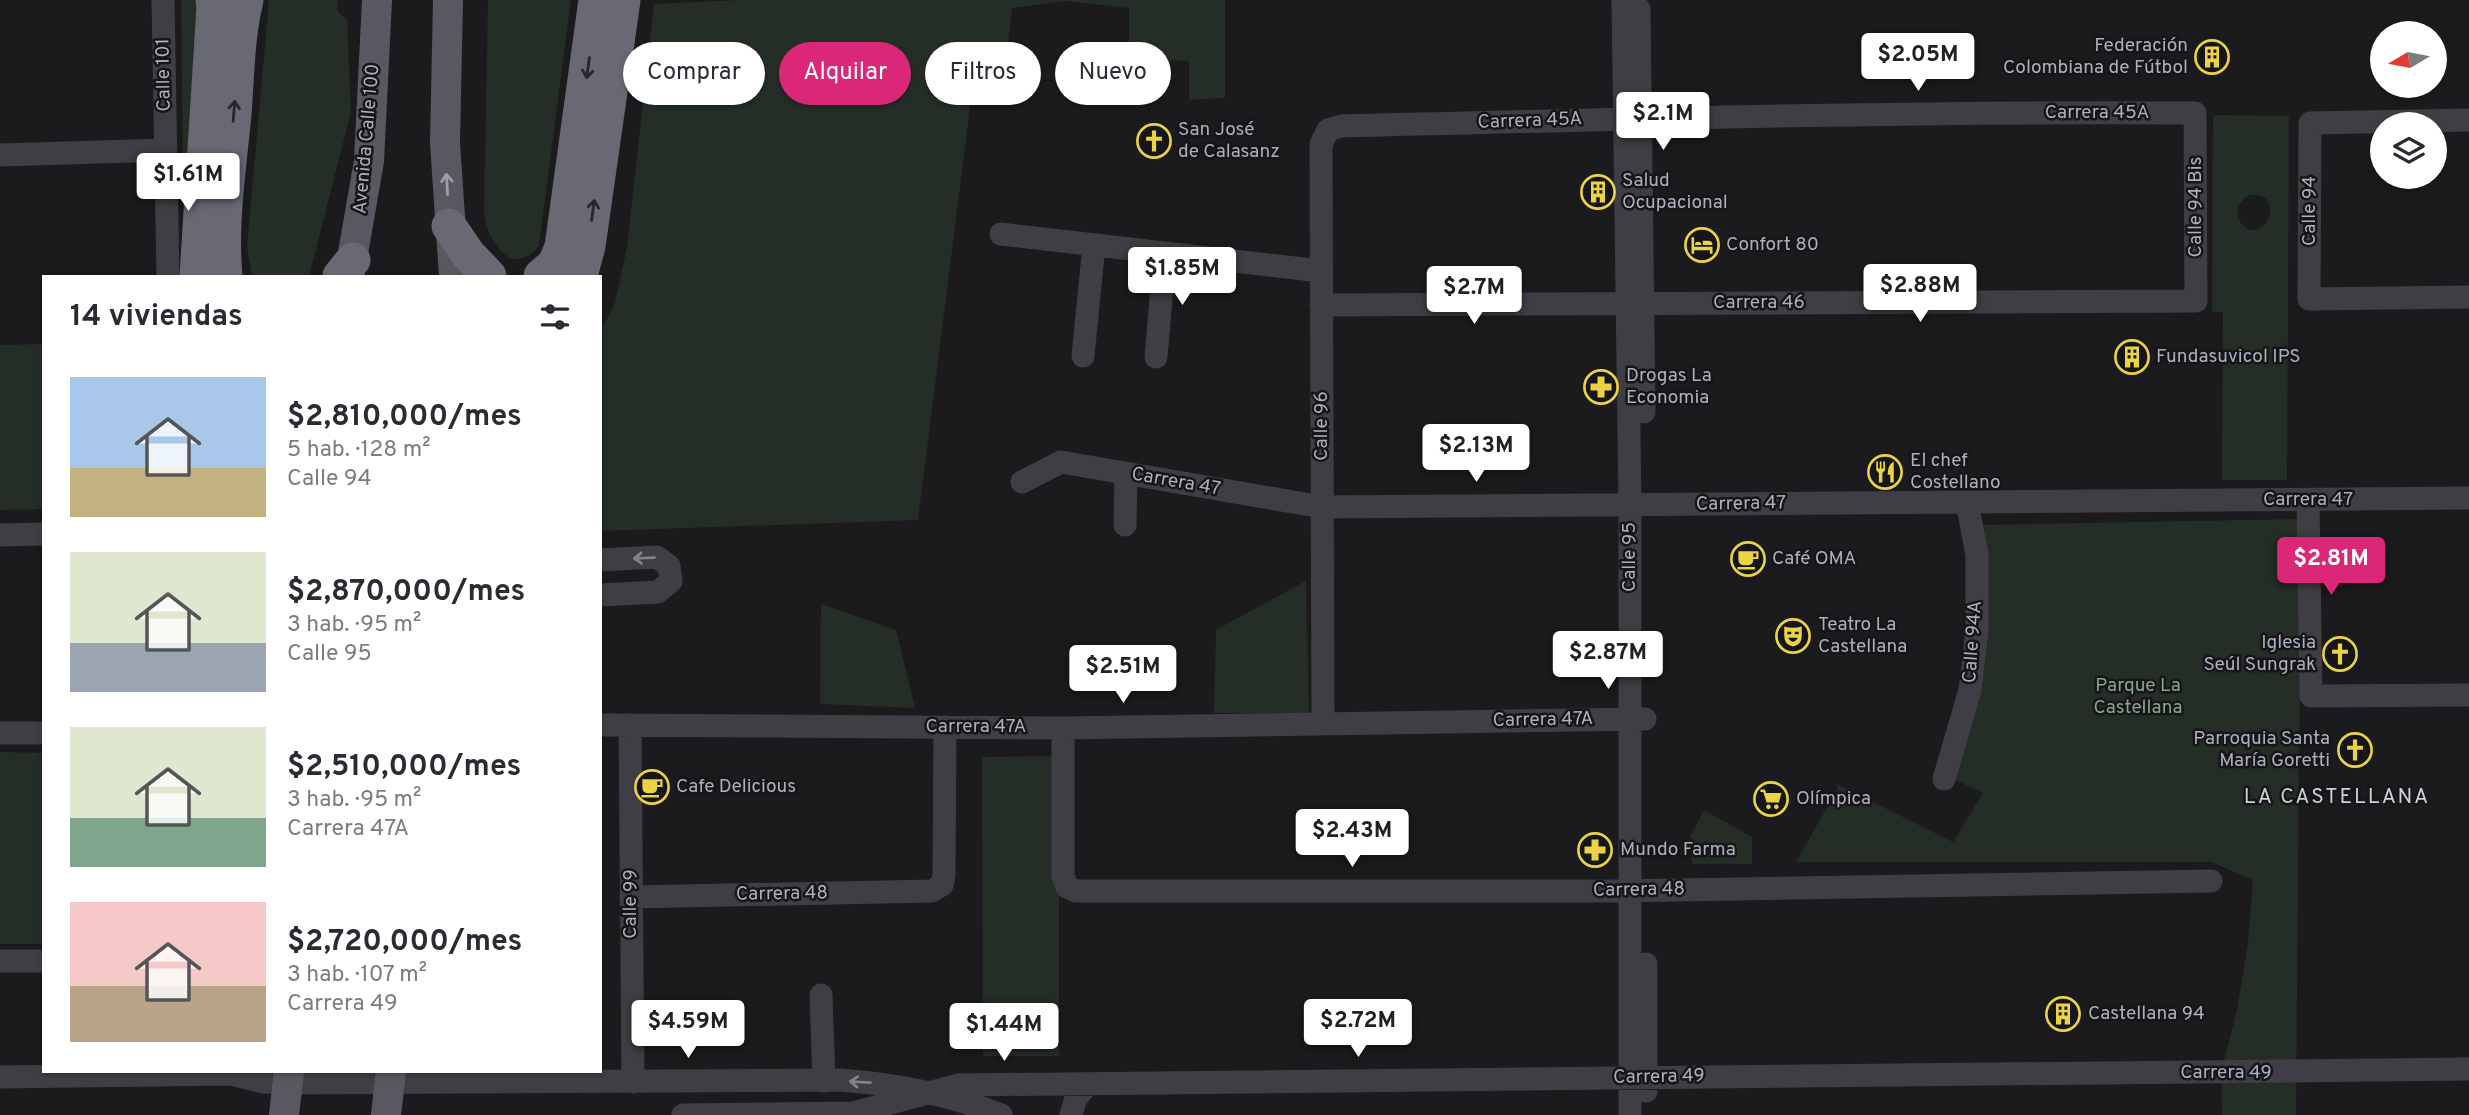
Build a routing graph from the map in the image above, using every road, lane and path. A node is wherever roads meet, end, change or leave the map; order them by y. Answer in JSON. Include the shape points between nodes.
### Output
{"nodes":[{"id":1,"x":163,"y":0,"type":"edge"},
{"id":2,"x":213,"y":0,"type":"edge"},
{"id":3,"x":246,"y":0,"type":"edge"},
{"id":4,"x":377,"y":0,"type":"edge"},
{"id":5,"x":447,"y":0,"type":"edge"},
{"id":6,"x":596,"y":0,"type":"edge"},
{"id":7,"x":623,"y":0,"type":"edge"},
{"id":8,"x":1623,"y":0,"type":"edge"},
{"id":9,"x":1639,"y":0,"type":"edge"},
{"id":10,"x":2196,"y":113,"type":"joint"},
{"id":11,"x":1633,"y":119,"type":"junction"},
{"id":12,"x":2469,"y":120,"type":"edge"},
{"id":13,"x":1328,"y":130,"type":"joint"},
{"id":14,"x":166,"y":150,"type":"junction"},
{"id":15,"x":0,"y":155,"type":"edge"},
{"id":16,"x":449,"y":226,"type":"junction"},
{"id":17,"x":1001,"y":234,"type":"dead end"},
{"id":18,"x":1094,"y":245,"type":"junction"},
{"id":19,"x":1165,"y":253,"type":"junction"},
{"id":20,"x":347,"y":271,"type":"edge"},
{"id":21,"x":1321,"y":271,"type":"junction"},
{"id":22,"x":168,"y":275,"type":"edge"},
{"id":23,"x":197,"y":275,"type":"edge"},
{"id":24,"x":225,"y":275,"type":"edge"},
{"id":25,"x":454,"y":275,"type":"edge"},
{"id":26,"x":488,"y":275,"type":"edge"},
{"id":27,"x":542,"y":275,"type":"edge"},
{"id":28,"x":580,"y":275,"type":"edge"},
{"id":29,"x":2469,"y":297,"type":"edge"},
{"id":30,"x":2196,"y":301,"type":"joint"},
{"id":31,"x":1635,"y":304,"type":"junction"},
{"id":32,"x":1321,"y":305,"type":"junction"},
{"id":33,"x":1083,"y":356,"type":"dead end"},
{"id":34,"x":1156,"y":357,"type":"dead end"},
{"id":35,"x":1126,"y":473,"type":"junction"},
{"id":36,"x":1021,"y":482,"type":"dead end"},
{"id":37,"x":2469,"y":498,"type":"edge"},
{"id":38,"x":2308,"y":500,"type":"junction"},
{"id":39,"x":1966,"y":502,"type":"junction"},
{"id":40,"x":1637,"y":505,"type":"junction"},
{"id":41,"x":1322,"y":507,"type":"junction"},
{"id":42,"x":1125,"y":525,"type":"dead end"},
{"id":43,"x":42,"y":534,"type":"edge"},
{"id":44,"x":0,"y":535,"type":"edge"},
{"id":45,"x":602,"y":560,"type":"edge"},
{"id":46,"x":602,"y":595,"type":"edge"},
{"id":47,"x":2469,"y":695,"type":"edge"},
{"id":48,"x":1637,"y":719,"type":"junction"},
{"id":49,"x":1323,"y":723,"type":"junction"},
{"id":50,"x":602,"y":725,"type":"edge"},
{"id":51,"x":631,"y":726,"type":"junction"},
{"id":52,"x":945,"y":727,"type":"junction"},
{"id":53,"x":1063,"y":728,"type":"junction"},
{"id":54,"x":0,"y":733,"type":"edge"},
{"id":55,"x":42,"y":733,"type":"edge"},
{"id":56,"x":1944,"y":779,"type":"dead end"},
{"id":57,"x":2211,"y":881,"type":"dead end"},
{"id":58,"x":1637,"y":890,"type":"junction"},
{"id":59,"x":631,"y":897,"type":"junction"},
{"id":60,"x":0,"y":961,"type":"edge"},
{"id":61,"x":42,"y":961,"type":"edge"},
{"id":62,"x":821,"y":995,"type":"dead end"},
{"id":63,"x":2469,"y":1069,"type":"edge"},
{"id":64,"x":0,"y":1077,"type":"edge"},
{"id":65,"x":288,"y":1077,"type":"edge"},
{"id":66,"x":390,"y":1077,"type":"edge"},
{"id":67,"x":1638,"y":1077,"type":"junction"},
{"id":68,"x":824,"y":1081,"type":"junction"},
{"id":69,"x":633,"y":1082,"type":"junction"},
{"id":70,"x":1087,"y":1085,"type":"junction"},
{"id":71,"x":927,"y":1091,"type":"junction"},
{"id":72,"x":793,"y":1114,"type":"edge"},
{"id":73,"x":861,"y":1114,"type":"edge"},
{"id":74,"x":284,"y":1115,"type":"edge"},
{"id":75,"x":386,"y":1115,"type":"edge"},
{"id":76,"x":683,"y":1115,"type":"edge"},
{"id":77,"x":1001,"y":1115,"type":"edge"},
{"id":78,"x":1071,"y":1115,"type":"edge"},
{"id":79,"x":1630,"y":1115,"type":"edge"},
{"id":80,"x":1646,"y":1115,"type":"edge"}],
"edges":[{"from":1,"to":14,"type":"street","name":"Calle 101"},
{"from":2,"to":23,"type":"highway"},
{"from":24,"to":3,"type":"highway","one_way":true,"via":[[225,217]]},
{"from":4,"to":20,"type":"main road","name":"Avenida Calle 100","via":[[369,161]]},
{"from":16,"to":5,"type":"main road","one_way":true,"via":[[444,143]]},
{"from":6,"to":27,"type":"highway","one_way":true,"via":[[562,247],[555,264]]},
{"from":28,"to":7,"type":"highway","one_way":true},
{"from":8,"to":11,"type":"street","name":"Calle 95"},
{"from":9,"to":11,"type":"street","name":"Calle 95"},
{"from":10,"to":11,"type":"street","name":"Carrera 45A"},
{"from":10,"to":30,"type":"street","name":"Calle 94 Bis"},
{"from":11,"to":13,"type":"street","name":"Carrera 45A"},
{"from":11,"to":31,"type":"street","name":"Calle 95"},
{"from":12,"to":29,"type":"street","name":"Calle 94","via":[[2310,123],[2309,299]]},
{"from":13,"to":21,"type":"street","name":"Calle 96","via":[[1321,144]]},
{"from":14,"to":15,"type":"street"},
{"from":14,"to":22,"type":"street","name":"Calle 101"},
{"from":16,"to":25,"type":"main road"},
{"from":16,"to":26,"type":"highway"},
{"from":17,"to":18,"type":"street"},
{"from":18,"to":19,"type":"street"},
{"from":18,"to":33,"type":"street"},
{"from":19,"to":21,"type":"street"},
{"from":19,"to":34,"type":"street"},
{"from":21,"to":32,"type":"street","name":"Calle 96"},
{"from":30,"to":31,"type":"street","name":"Carrera 46"},
{"from":31,"to":32,"type":"street","name":"Carrera 46"},
{"from":31,"to":40,"type":"street","name":"Calle 95"},
{"from":32,"to":41,"type":"street","name":"Calle 96"},
{"from":35,"to":36,"type":"street","name":"Carrera 47","via":[[1060,462]]},
{"from":35,"to":41,"type":"street","name":"Carrera 47"},
{"from":35,"to":42,"type":"street"},
{"from":37,"to":38,"type":"street","name":"Carrera 47"},
{"from":38,"to":39,"type":"street","name":"Carrera 47"},
{"from":38,"to":47,"type":"street","via":[[2311,696]]},
{"from":39,"to":40,"type":"street","name":"Carrera 47"},
{"from":39,"to":56,"type":"street","name":"Calle 94A","via":[[1977,555],[1977,631],[1970,690]]},
{"from":40,"to":41,"type":"street","name":"Carrera 47"},
{"from":40,"to":48,"type":"street","name":"Calle 95"},
{"from":41,"to":49,"type":"street","name":"Calle 96"},
{"from":43,"to":44,"type":"street"},
{"from":46,"to":45,"type":"street","one_way":true,"via":[[658,592],[671,582],[669,566],[657,557]]},
{"from":48,"to":49,"type":"street","name":"Carrera 47A"},
{"from":48,"to":58,"type":"street","name":"Calle 95"},
{"from":49,"to":53,"type":"street","name":"Carrera 47A"},
{"from":50,"to":51,"type":"street","name":"Carrera 47A"},
{"from":51,"to":52,"type":"street","name":"Carrera 47A"},
{"from":51,"to":59,"type":"street","name":"Calle 99"},
{"from":52,"to":53,"type":"street","name":"Carrera 47A"},
{"from":52,"to":59,"type":"street","name":"Carrera 48","via":[[944,875],[942,885],[932,891]]},
{"from":53,"to":58,"type":"street","name":"Carrera 48","via":[[1063,876],[1067,887],[1076,891]]},
{"from":54,"to":55,"type":"street"},
{"from":57,"to":58,"type":"street","name":"Carrera 48"},
{"from":58,"to":67,"type":"street","name":"Calle 95"},
{"from":59,"to":69,"type":"street","name":"Calle 99"},
{"from":60,"to":61,"type":"street"},
{"from":62,"to":68,"type":"street"},
{"from":63,"to":67,"type":"street","name":"Carrera 49"},
{"from":64,"to":65,"type":"street","via":[[232,1074],[263,1082]]},
{"from":65,"to":66,"type":"street"},
{"from":65,"to":74,"type":"main road"},
{"from":66,"to":69,"type":"street"},
{"from":66,"to":75,"type":"main road"},
{"from":67,"to":70,"type":"street","name":"Carrera 49"},
{"from":67,"to":79,"type":"street","name":"Calle 95"},
{"from":67,"to":80,"type":"street","name":"Calle 95"},
{"from":68,"to":69,"type":"street"},
{"from":71,"to":68,"type":"street","one_way":true,"via":[[884,1083]]},
{"from":70,"to":71,"type":"street","name":"Carrera 49","via":[[958,1085]]},
{"from":70,"to":78,"type":"street","via":[[1076,1098]]},
{"from":71,"to":73,"type":"street","name":"Carrera 49"},
{"from":71,"to":77,"type":"street"},
{"from":72,"to":73,"type":"street","name":"Carrera 49"},
{"from":72,"to":76,"type":"street","name":"Carrera 49"}]}
